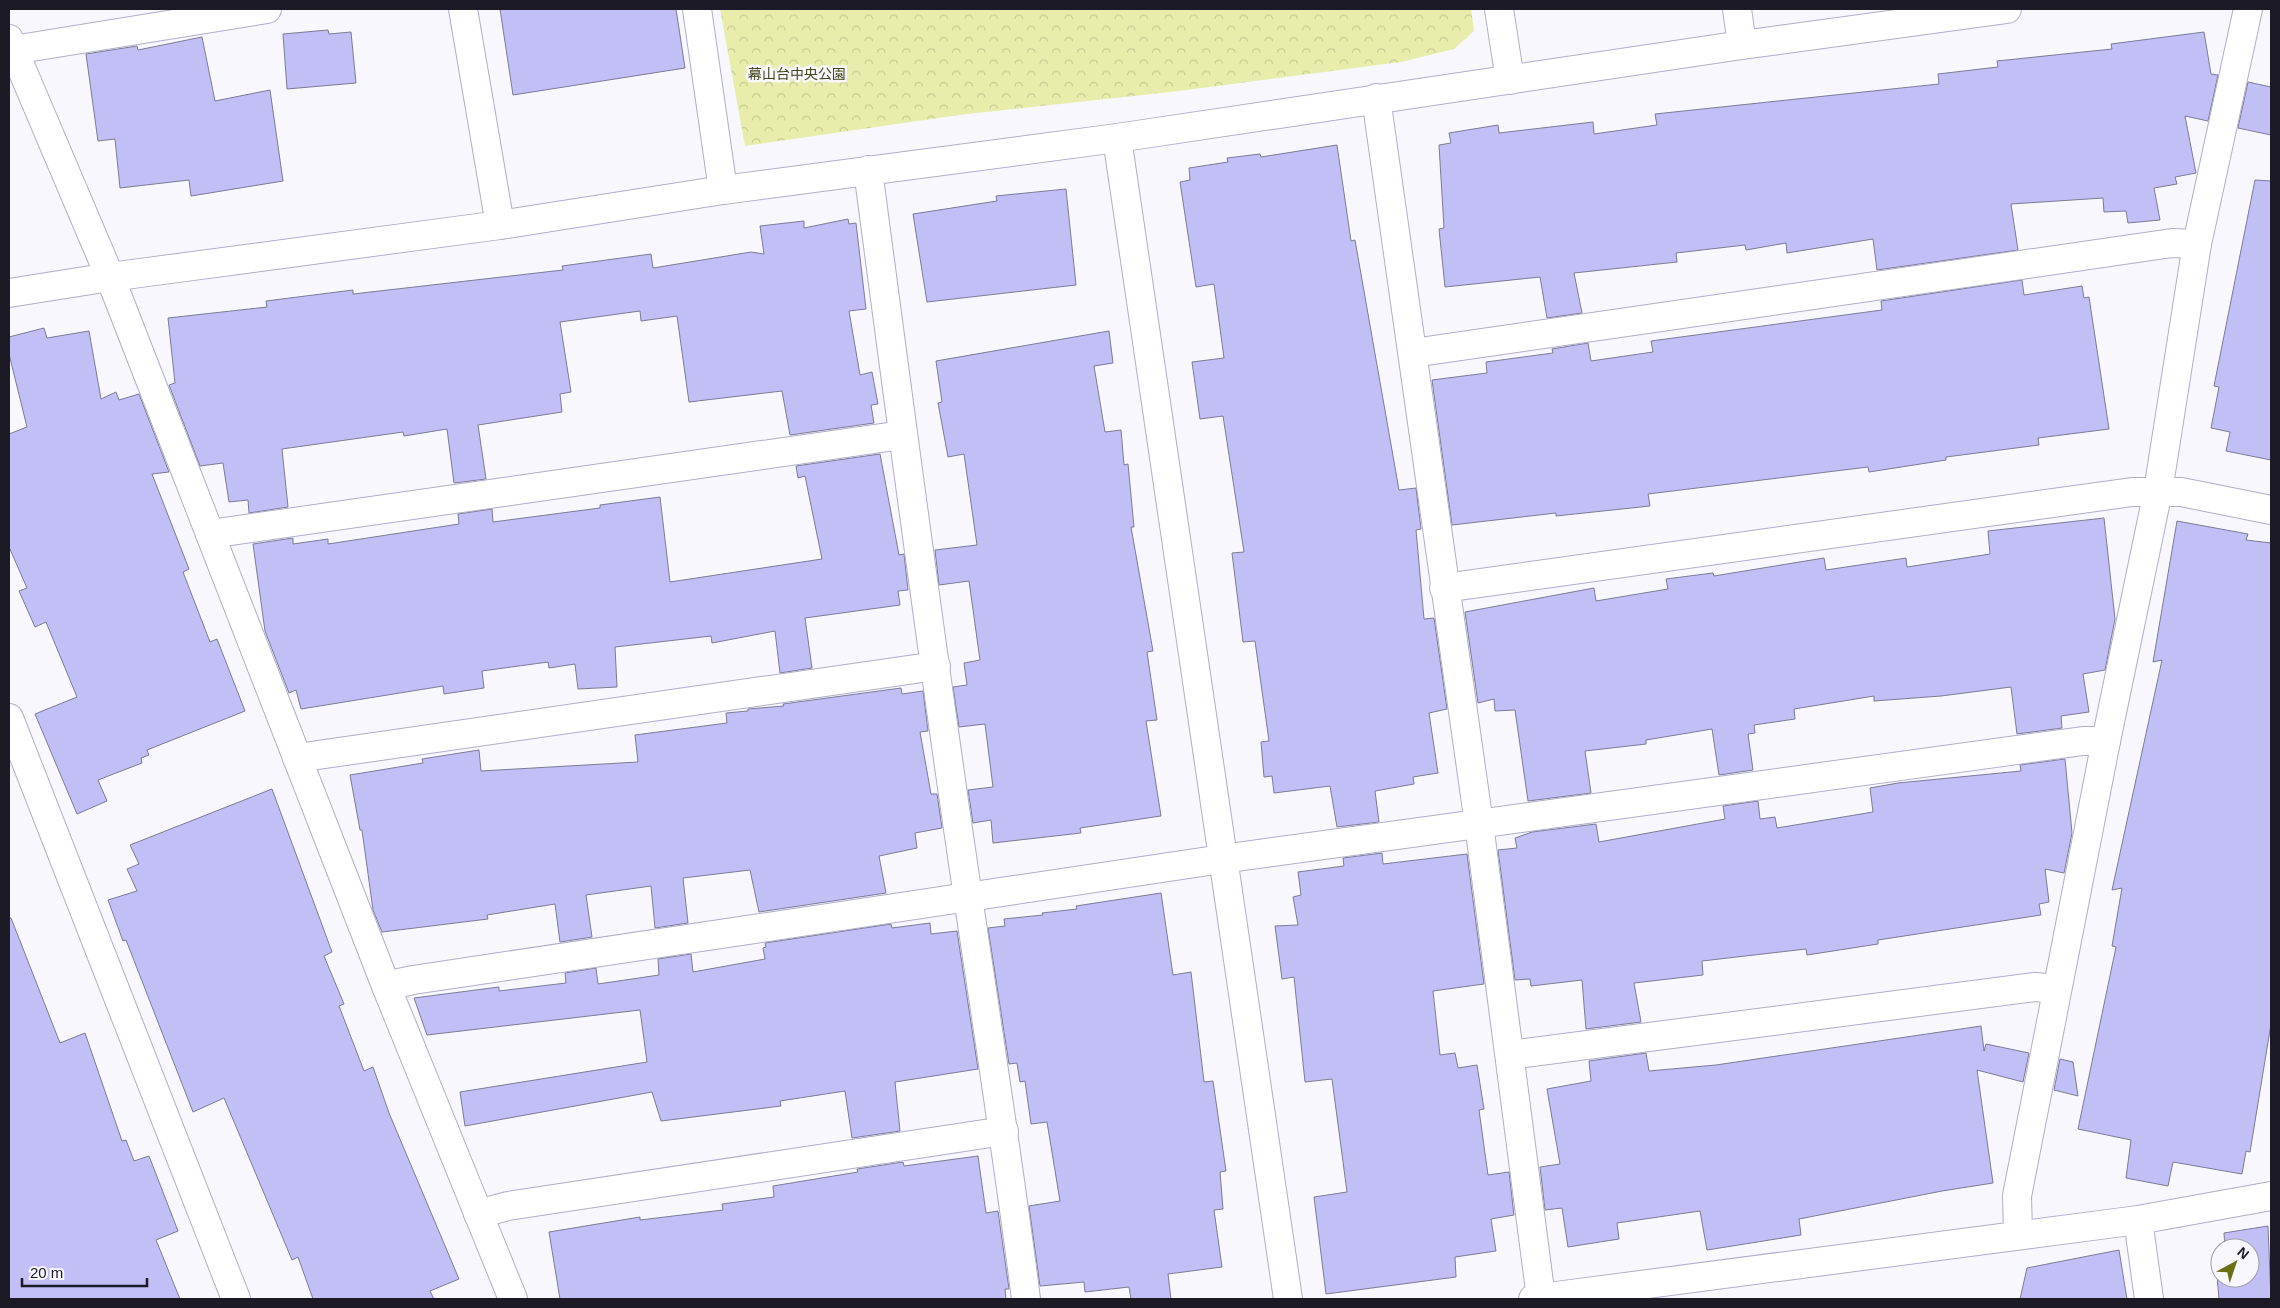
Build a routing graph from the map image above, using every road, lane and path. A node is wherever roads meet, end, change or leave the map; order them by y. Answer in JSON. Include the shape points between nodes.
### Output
{"nodes":[{"id":1,"x":266,"y":9,"type":"edge"},
{"id":2,"x":463,"y":9,"type":"edge"},
{"id":3,"x":698,"y":9,"type":"edge"},
{"id":4,"x":1499,"y":9,"type":"edge"},
{"id":5,"x":1736,"y":9,"type":"edge"},
{"id":6,"x":2007,"y":9,"type":"edge"},
{"id":7,"x":2248,"y":9,"type":"edge"},
{"id":8,"x":11,"y":45,"type":"edge"},
{"id":9,"x":1742,"y":45,"type":"junction"},
{"id":10,"x":1510,"y":80,"type":"junction"},
{"id":11,"x":1376,"y":98,"type":"junction"},
{"id":12,"x":1117,"y":138,"type":"junction"},
{"id":13,"x":868,"y":170,"type":"junction"},
{"id":14,"x":723,"y":190,"type":"junction"},
{"id":15,"x":500,"y":225,"type":"junction"},
{"id":16,"x":2197,"y":244,"type":"junction"},
{"id":17,"x":110,"y":277,"type":"junction"},
{"id":18,"x":9,"y":293,"type":"edge"},
{"id":19,"x":1413,"y":353,"type":"junction"},
{"id":20,"x":902,"y":435,"type":"junction"},
{"id":21,"x":2158,"y":491,"type":"junction"},
{"id":22,"x":2271,"y":510,"type":"edge"},
{"id":23,"x":210,"y":534,"type":"junction"},
{"id":24,"x":1444,"y":588,"type":"junction"},
{"id":25,"x":936,"y":666,"type":"junction"},
{"id":26,"x":9,"y":718,"type":"edge"},
{"id":27,"x":2106,"y":741,"type":"junction"},
{"id":28,"x":297,"y":758,"type":"junction"},
{"id":29,"x":1479,"y":824,"type":"junction"},
{"id":30,"x":1222,"y":859,"type":"junction"},
{"id":31,"x":968,"y":896,"type":"junction"},
{"id":32,"x":386,"y":986,"type":"junction"},
{"id":33,"x":2057,"y":989,"type":"junction"},
{"id":34,"x":1510,"y":1055,"type":"junction"},
{"id":35,"x":1004,"y":1130,"type":"junction"},
{"id":36,"x":2271,"y":1196,"type":"edge"},
{"id":37,"x":478,"y":1214,"type":"junction"},
{"id":38,"x":2138,"y":1220,"type":"junction"},
{"id":39,"x":2018,"y":1235,"type":"junction"},
{"id":40,"x":236,"y":1299,"type":"edge"},
{"id":41,"x":512,"y":1299,"type":"edge"},
{"id":42,"x":1026,"y":1299,"type":"edge"},
{"id":43,"x":1288,"y":1299,"type":"edge"},
{"id":44,"x":1537,"y":1299,"type":"edge"},
{"id":45,"x":2149,"y":1299,"type":"edge"}],
"edges":[{"from":1,"to":8,"type":"street"},
{"from":2,"to":15,"type":"street"},
{"from":3,"to":14,"type":"street"},
{"from":4,"to":10,"type":"street"},
{"from":5,"to":9,"type":"street"},
{"from":6,"to":9,"type":"street"},
{"from":7,"to":16,"type":"street"},
{"from":8,"to":17,"type":"street"},
{"from":9,"to":10,"type":"street"},
{"from":10,"to":11,"type":"street"},
{"from":11,"to":12,"type":"street"},
{"from":11,"to":19,"type":"street"},
{"from":12,"to":13,"type":"street"},
{"from":12,"to":30,"type":"street"},
{"from":13,"to":14,"type":"street"},
{"from":13,"to":20,"type":"street"},
{"from":14,"to":15,"type":"street"},
{"from":15,"to":17,"type":"street"},
{"from":16,"to":19,"type":"street","via":[[2172,242]]},
{"from":16,"to":21,"type":"street"},
{"from":17,"to":18,"type":"street"},
{"from":17,"to":23,"type":"street"},
{"from":19,"to":24,"type":"street"},
{"from":20,"to":23,"type":"street"},
{"from":20,"to":25,"type":"street"},
{"from":21,"to":22,"type":"street","via":[[2181,492]]},
{"from":21,"to":24,"type":"street","via":[[2132,492]]},
{"from":21,"to":27,"type":"street"},
{"from":23,"to":28,"type":"street"},
{"from":24,"to":29,"type":"street"},
{"from":25,"to":28,"type":"street"},
{"from":25,"to":31,"type":"street"},
{"from":26,"to":40,"type":"street"},
{"from":27,"to":29,"type":"street","via":[[2083,741]]},
{"from":27,"to":33,"type":"street"},
{"from":28,"to":32,"type":"street"},
{"from":29,"to":30,"type":"street"},
{"from":29,"to":34,"type":"street"},
{"from":30,"to":31,"type":"street"},
{"from":30,"to":43,"type":"street"},
{"from":31,"to":32,"type":"street"},
{"from":31,"to":35,"type":"street"},
{"from":32,"to":37,"type":"street"},
{"from":33,"to":34,"type":"street","via":[[2035,987]]},
{"from":33,"to":39,"type":"street","via":[[2017,1196]]},
{"from":34,"to":44,"type":"street"},
{"from":35,"to":37,"type":"street","via":[[508,1206]]},
{"from":35,"to":42,"type":"street"},
{"from":36,"to":38,"type":"street"},
{"from":37,"to":41,"type":"street"},
{"from":38,"to":39,"type":"street"},
{"from":38,"to":45,"type":"street"},
{"from":39,"to":44,"type":"street"}]}
